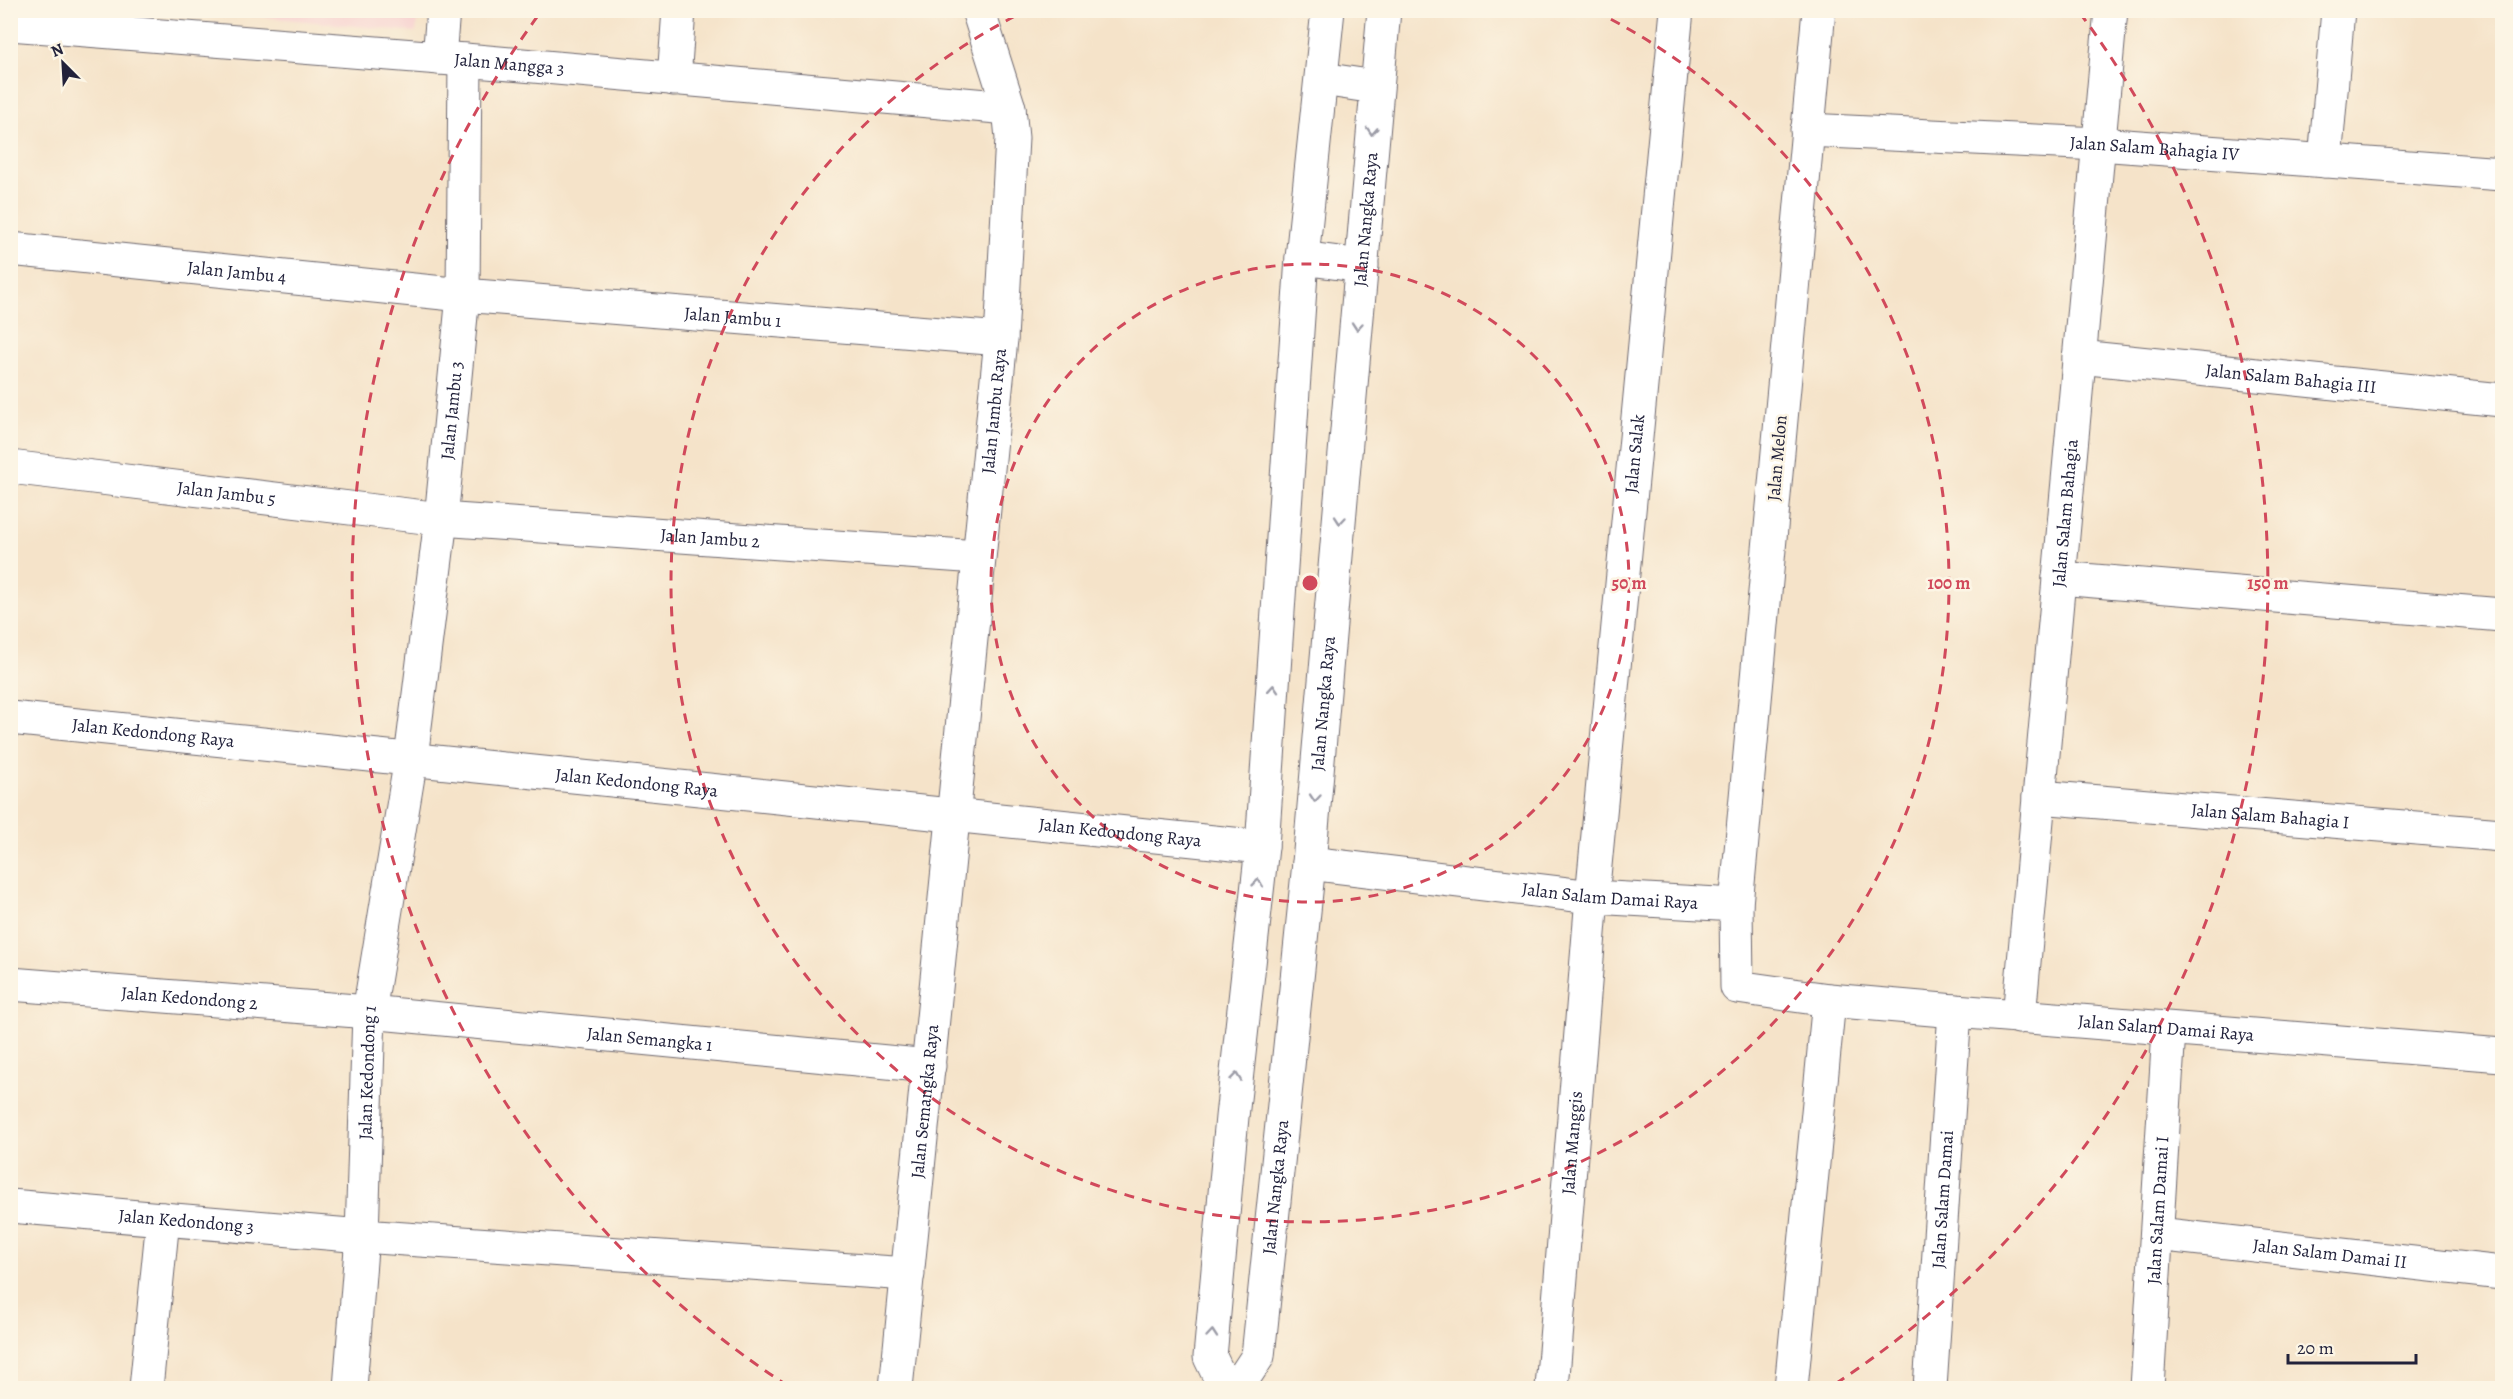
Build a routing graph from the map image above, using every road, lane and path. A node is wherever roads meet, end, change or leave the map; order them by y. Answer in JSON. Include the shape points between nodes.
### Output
{"nodes":[{"id":1,"x":443,"y":10,"type":"edge"},
{"id":2,"x":679,"y":10,"type":"edge"},
{"id":3,"x":978,"y":10,"type":"edge"},
{"id":4,"x":1328,"y":10,"type":"edge"},
{"id":5,"x":1384,"y":10,"type":"edge"},
{"id":6,"x":1677,"y":10,"type":"edge"},
{"id":7,"x":1819,"y":10,"type":"edge"},
{"id":8,"x":2110,"y":10,"type":"edge"},
{"id":9,"x":2338,"y":10,"type":"edge"},
{"id":10,"x":10,"y":24,"type":"edge"},
{"id":11,"x":452,"y":59,"type":"junction"},
{"id":12,"x":1322,"y":79,"type":"junction"},
{"id":13,"x":674,"y":80,"type":"junction"},
{"id":14,"x":1375,"y":87,"type":"junction"},
{"id":15,"x":1008,"y":108,"type":"junction"},
{"id":16,"x":1807,"y":130,"type":"junction"},
{"id":17,"x":2098,"y":144,"type":"junction"},
{"id":18,"x":2325,"y":161,"type":"junction"},
{"id":19,"x":2502,"y":174,"type":"edge"},
{"id":20,"x":10,"y":249,"type":"edge"},
{"id":21,"x":1302,"y":258,"type":"junction"},
{"id":22,"x":1362,"y":266,"type":"junction"},
{"id":23,"x":463,"y":295,"type":"junction"},
{"id":24,"x":1001,"y":339,"type":"junction"},
{"id":25,"x":2079,"y":357,"type":"junction"},
{"id":26,"x":2502,"y":400,"type":"edge"},
{"id":27,"x":10,"y":467,"type":"edge"},
{"id":28,"x":441,"y":519,"type":"junction"},
{"id":29,"x":978,"y":556,"type":"junction"},
{"id":30,"x":2059,"y":578,"type":"junction"},
{"id":31,"x":2502,"y":615,"type":"edge"},
{"id":32,"x":10,"y":718,"type":"edge"},
{"id":33,"x":411,"y":758,"type":"junction"},
{"id":34,"x":2039,"y":797,"type":"junction"},
{"id":35,"x":954,"y":815,"type":"junction"},
{"id":36,"x":2502,"y":835,"type":"edge"},
{"id":37,"x":1262,"y":847,"type":"junction"},
{"id":38,"x":1309,"y":863,"type":"junction"},
{"id":39,"x":1592,"y":897,"type":"junction"},
{"id":40,"x":1736,"y":905,"type":"junction"},
{"id":41,"x":10,"y":984,"type":"edge"},
{"id":42,"x":1829,"y":1000,"type":"junction"},
{"id":43,"x":1955,"y":1011,"type":"junction"},
{"id":44,"x":369,"y":1012,"type":"junction"},
{"id":45,"x":2019,"y":1017,"type":"junction"},
{"id":46,"x":2169,"y":1030,"type":"junction"},
{"id":47,"x":2502,"y":1055,"type":"edge"},
{"id":48,"x":929,"y":1066,"type":"junction"},
{"id":49,"x":1232,"y":1117,"type":"junction"},
{"id":50,"x":1282,"y":1125,"type":"junction"},
{"id":51,"x":10,"y":1206,"type":"edge"},
{"id":52,"x":163,"y":1219,"type":"junction"},
{"id":53,"x":2157,"y":1234,"type":"junction"},
{"id":54,"x":362,"y":1236,"type":"junction"},
{"id":55,"x":2502,"y":1273,"type":"edge"},
{"id":56,"x":908,"y":1274,"type":"junction"},
{"id":57,"x":146,"y":1389,"type":"edge"},
{"id":58,"x":350,"y":1389,"type":"edge"},
{"id":59,"x":897,"y":1389,"type":"edge"},
{"id":60,"x":1225,"y":1389,"type":"edge"},
{"id":61,"x":1237,"y":1389,"type":"edge"},
{"id":62,"x":1552,"y":1389,"type":"edge"},
{"id":63,"x":1791,"y":1389,"type":"edge"},
{"id":64,"x":1930,"y":1389,"type":"edge"},
{"id":65,"x":2147,"y":1389,"type":"edge"}],
"edges":[{"from":1,"to":11,"type":"street","name":"Jalan Jambu 3"},
{"from":2,"to":13,"type":"street"},
{"from":3,"to":15,"type":"street","name":"Jalan Jambu Raya"},
{"from":4,"to":12,"type":"street"},
{"from":5,"to":14,"type":"street","name":"Jalan Nangka Raya"},
{"from":6,"to":39,"type":"street","name":"Jalan Salak"},
{"from":7,"to":16,"type":"street","name":"Jalan Melon"},
{"from":8,"to":17,"type":"street","name":"Jalan Salam Bahagia"},
{"from":9,"to":18,"type":"street"},
{"from":10,"to":11,"type":"street","name":"Jalan Mangga 3"},
{"from":11,"to":13,"type":"street","name":"Jalan Mangga 3"},
{"from":11,"to":23,"type":"street","name":"Jalan Jambu 3"},
{"from":12,"to":14,"type":"street"},
{"from":12,"to":21,"type":"street"},
{"from":13,"to":15,"type":"street","name":"Jalan Mangga 3"},
{"from":14,"to":22,"type":"street","name":"Jalan Nangka Raya","one_way":true},
{"from":15,"to":24,"type":"street","name":"Jalan Jambu Raya","via":[[1012,138]]},
{"from":16,"to":17,"type":"street","name":"Jalan Salam Bahagia IV"},
{"from":16,"to":40,"type":"street","name":"Jalan Melon"},
{"from":17,"to":18,"type":"street","name":"Jalan Salam Bahagia IV"},
{"from":17,"to":25,"type":"street","name":"Jalan Salam Bahagia"},
{"from":18,"to":19,"type":"street","name":"Jalan Salam Bahagia IV"},
{"from":20,"to":23,"type":"street","name":"Jalan Jambu 4"},
{"from":21,"to":22,"type":"street"},
{"from":37,"to":21,"type":"street","one_way":true},
{"from":22,"to":38,"type":"street","name":"Jalan Nangka Raya","one_way":true},
{"from":23,"to":24,"type":"street","name":"Jalan Jambu 1"},
{"from":23,"to":28,"type":"street","name":"Jalan Jambu 3"},
{"from":24,"to":29,"type":"street","name":"Jalan Jambu Raya"},
{"from":25,"to":26,"type":"street","name":"Jalan Salam Bahagia III"},
{"from":25,"to":30,"type":"street","name":"Jalan Salam Bahagia"},
{"from":27,"to":28,"type":"street","name":"Jalan Jambu 5"},
{"from":28,"to":29,"type":"street","name":"Jalan Jambu 2"},
{"from":28,"to":33,"type":"street","name":"Jalan Jambu 3"},
{"from":29,"to":35,"type":"street","name":"Jalan Jambu Raya"},
{"from":30,"to":31,"type":"street"},
{"from":30,"to":34,"type":"street","name":"Jalan Salam Bahagia"},
{"from":32,"to":33,"type":"street","name":"Jalan Kedondong Raya"},
{"from":33,"to":35,"type":"street","name":"Jalan Kedondong Raya"},
{"from":33,"to":44,"type":"street","name":"Jalan Kedondong 1"},
{"from":34,"to":36,"type":"street","name":"Jalan Salam Bahagia I"},
{"from":34,"to":45,"type":"street","name":"Jalan Salam Bahagia"},
{"from":35,"to":37,"type":"street","name":"Jalan Kedondong Raya"},
{"from":35,"to":48,"type":"street","name":"Jalan Semangka Raya"},
{"from":49,"to":37,"type":"street","one_way":true},
{"from":38,"to":39,"type":"street","name":"Jalan Salam Damai Raya"},
{"from":38,"to":50,"type":"street","name":"Jalan Nangka Raya"},
{"from":39,"to":40,"type":"street","name":"Jalan Salam Damai Raya"},
{"from":39,"to":62,"type":"street","name":"Jalan Manggis"},
{"from":40,"to":42,"type":"street","name":"Jalan Salam Damai Raya","via":[[1737,987]]},
{"from":41,"to":44,"type":"street","name":"Jalan Kedondong 2"},
{"from":42,"to":43,"type":"street","name":"Jalan Salam Damai Raya"},
{"from":42,"to":63,"type":"street"},
{"from":43,"to":45,"type":"street","name":"Jalan Salam Damai Raya"},
{"from":43,"to":64,"type":"street","name":"Jalan Salam Damai"},
{"from":44,"to":48,"type":"street","name":"Jalan Semangka 1"},
{"from":44,"to":54,"type":"street","name":"Jalan Kedondong 1"},
{"from":45,"to":46,"type":"street","name":"Jalan Salam Damai Raya"},
{"from":46,"to":47,"type":"street","name":"Jalan Salam Damai Raya"},
{"from":46,"to":53,"type":"street","name":"Jalan Salam Damai I"},
{"from":48,"to":56,"type":"street","name":"Jalan Semangka Raya"},
{"from":49,"to":50,"type":"street"},
{"from":60,"to":49,"type":"street","one_way":true,"via":[[1209,1357]]},
{"from":50,"to":61,"type":"street","name":"Jalan Nangka Raya","via":[[1258,1356]]},
{"from":51,"to":52,"type":"street","name":"Jalan Kedondong 3"},
{"from":52,"to":54,"type":"street","name":"Jalan Kedondong 3"},
{"from":52,"to":57,"type":"street"},
{"from":53,"to":55,"type":"street","name":"Jalan Salam Damai II"},
{"from":53,"to":65,"type":"street","name":"Jalan Salam Damai I"},
{"from":54,"to":56,"type":"street","name":"Jalan Kedondong 3"},
{"from":54,"to":58,"type":"street","name":"Jalan Kedondong 1"},
{"from":56,"to":59,"type":"street","name":"Jalan Semangka Raya"}]}
